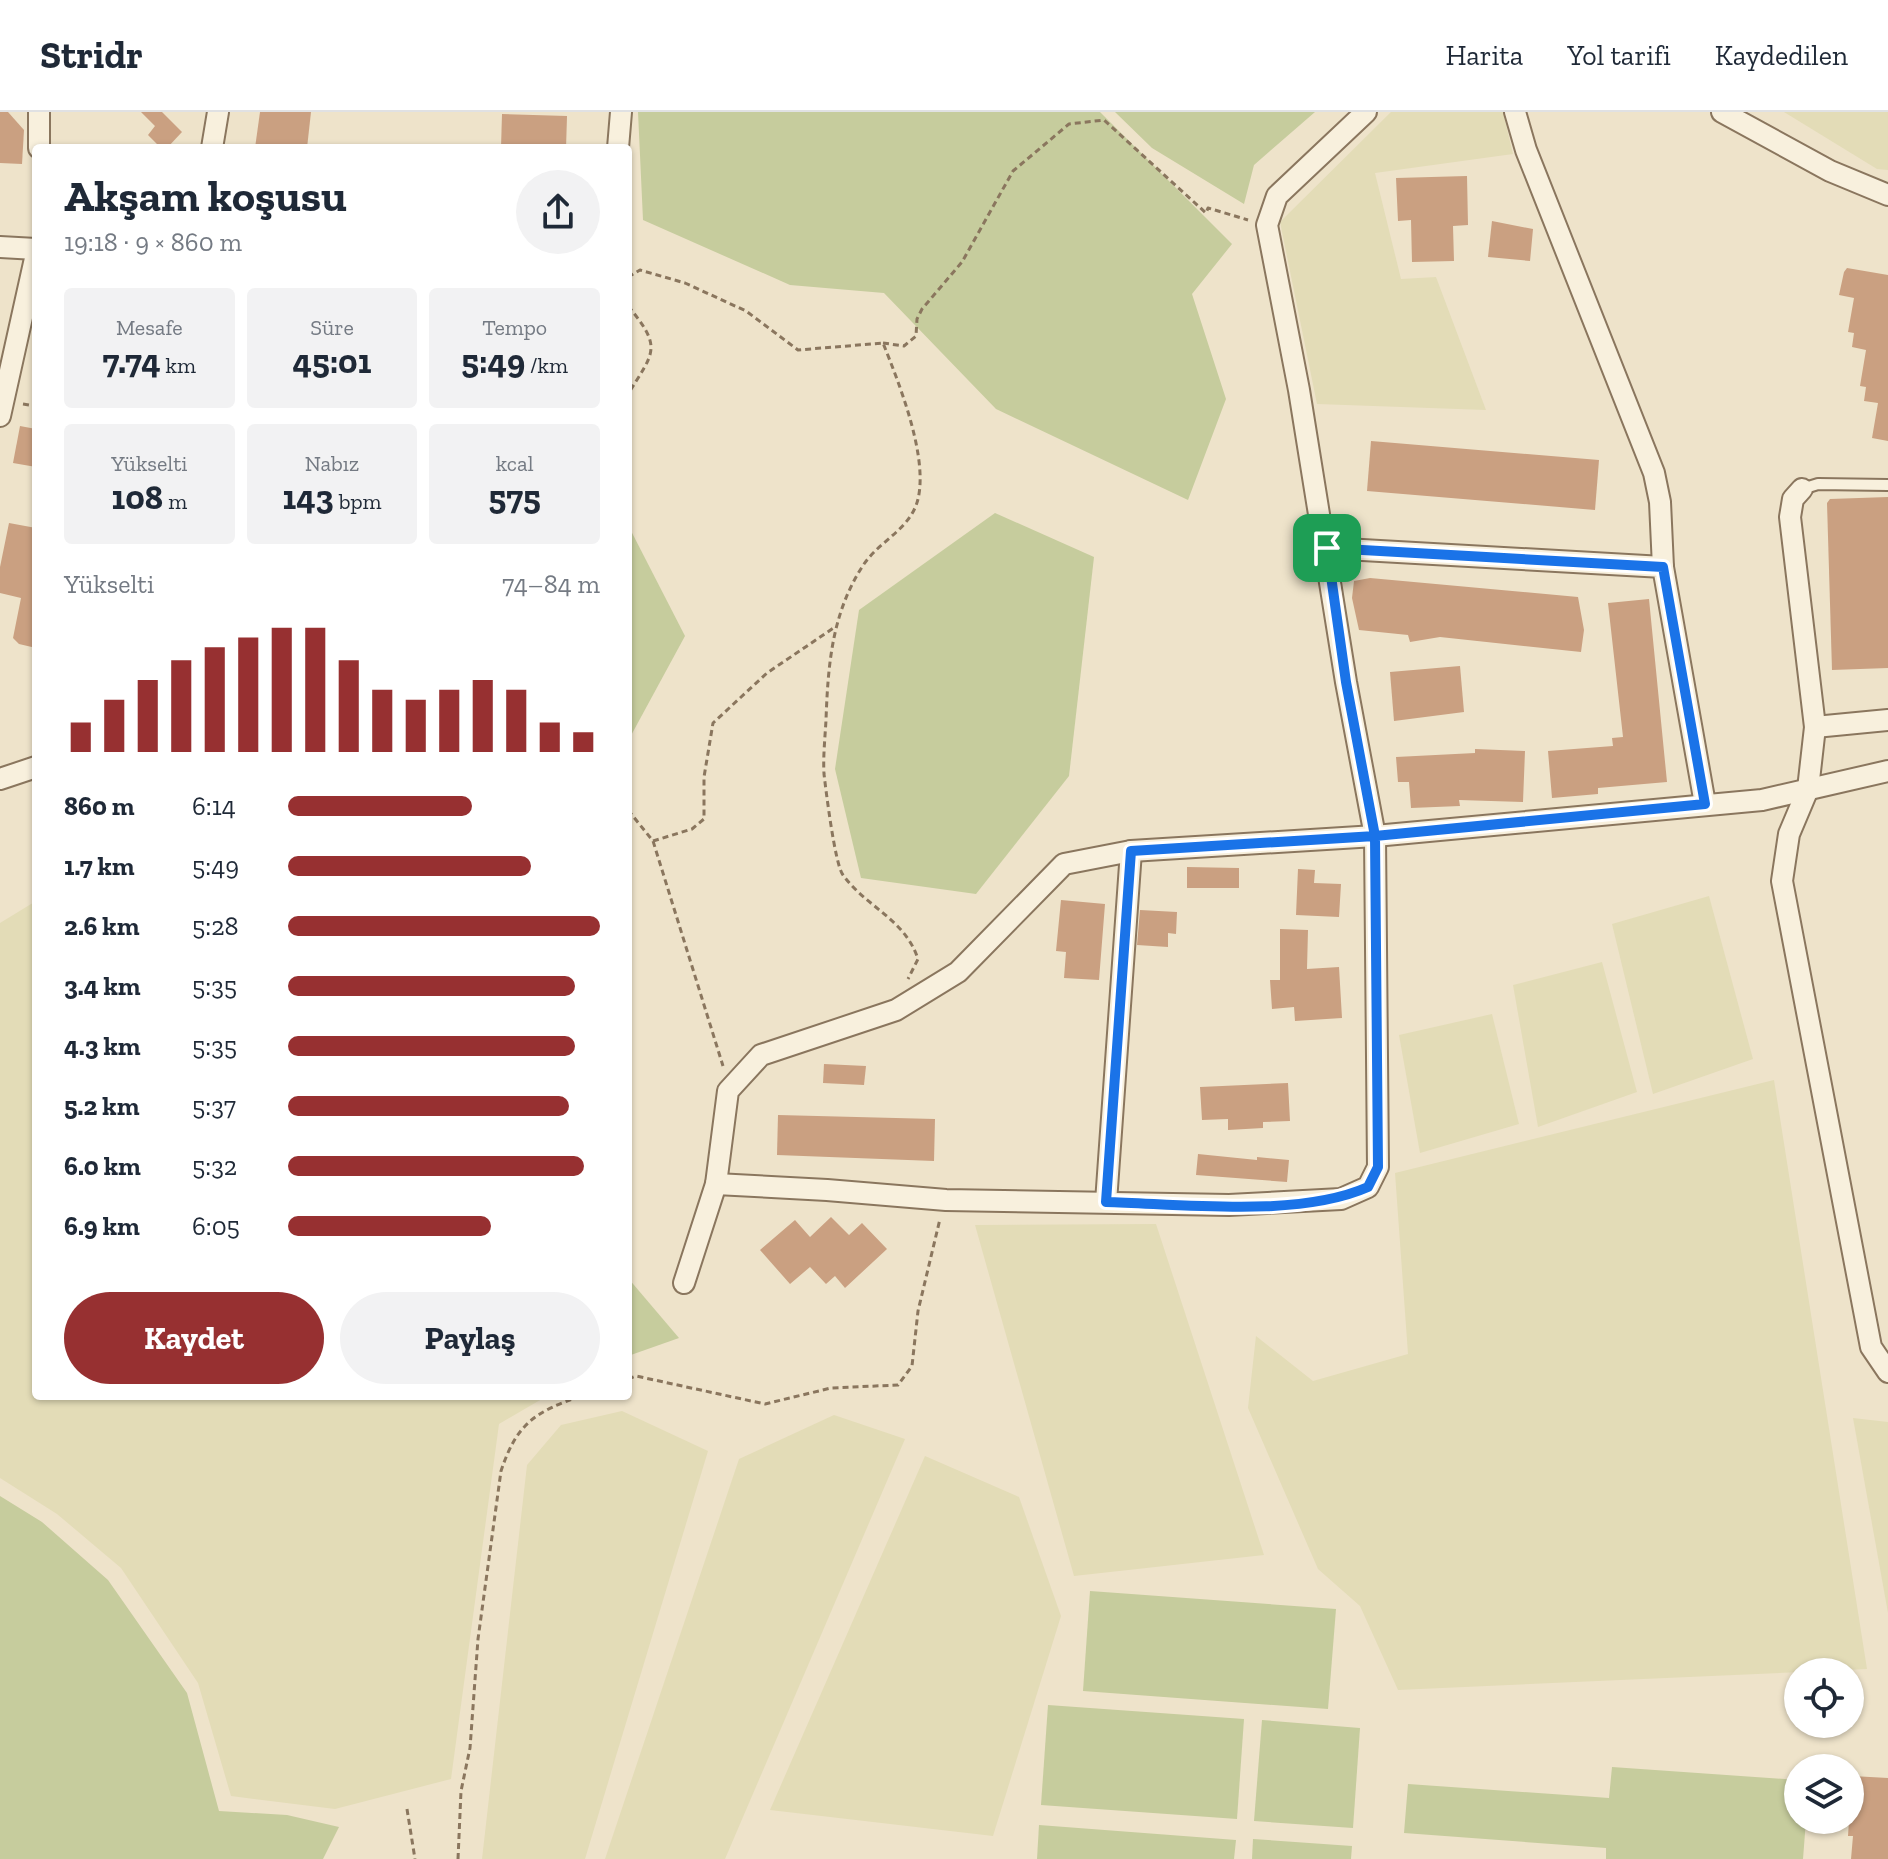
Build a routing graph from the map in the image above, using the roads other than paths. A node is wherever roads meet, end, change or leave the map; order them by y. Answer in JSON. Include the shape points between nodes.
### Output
{"nodes":[{"id":1,"x":39,"y":112,"type":"edge"},
{"id":2,"x":218,"y":112,"type":"edge"},
{"id":3,"x":621,"y":112,"type":"edge"},
{"id":4,"x":1366,"y":112,"type":"edge"},
{"id":5,"x":1515,"y":112,"type":"edge"},
{"id":6,"x":1722,"y":112,"type":"edge"},
{"id":7,"x":39,"y":144,"type":"edge"},
{"id":8,"x":213,"y":144,"type":"edge"},
{"id":9,"x":618,"y":144,"type":"edge"},
{"id":10,"x":1888,"y":195,"type":"edge"},
{"id":11,"x":0,"y":247,"type":"edge"},
{"id":12,"x":32,"y":251,"type":"edge"},
{"id":13,"x":32,"y":270,"type":"edge"},
{"id":14,"x":1,"y":406,"type":"edge"},
{"id":15,"x":1888,"y":485,"type":"edge"},
{"id":16,"x":1802,"y":489,"type":"joint"},
{"id":17,"x":1327,"y":548,"type":"junction"},
{"id":18,"x":1663,"y":567,"type":"junction"},
{"id":19,"x":1888,"y":720,"type":"edge"},
{"id":20,"x":1815,"y":727,"type":"junction"},
{"id":21,"x":32,"y":768,"type":"edge"},
{"id":22,"x":1888,"y":771,"type":"edge"},
{"id":23,"x":0,"y":779,"type":"edge"},
{"id":24,"x":1808,"y":789,"type":"junction"},
{"id":25,"x":1705,"y":804,"type":"junction"},
{"id":26,"x":1375,"y":836,"type":"junction"},
{"id":27,"x":1131,"y":851,"type":"junction"},
{"id":28,"x":716,"y":1184,"type":"junction"},
{"id":29,"x":1106,"y":1202,"type":"junction"},
{"id":30,"x":684,"y":1283,"type":"dead end"},
{"id":31,"x":1888,"y":1372,"type":"edge"}],
"edges":[{"from":1,"to":7,"type":"street"},
{"from":2,"to":8,"type":"street"},
{"from":3,"to":9,"type":"street"},
{"from":4,"to":17,"type":"street","via":[[1277,196],[1267,225]]},
{"from":5,"to":18,"type":"street","via":[[1654,473]]},
{"from":6,"to":10,"type":"street","via":[[1830,171]]},
{"from":11,"to":12,"type":"street"},
{"from":13,"to":14,"type":"street"},
{"from":15,"to":16,"type":"lane","via":[[1818,484]]},
{"from":16,"to":20,"type":"street","via":[[1793,499],[1790,517]]},
{"from":17,"to":18,"type":"street"},
{"from":17,"to":26,"type":"street"},
{"from":18,"to":25,"type":"street"},
{"from":19,"to":20,"type":"street"},
{"from":20,"to":24,"type":"street"},
{"from":21,"to":23,"type":"street"},
{"from":22,"to":24,"type":"street"},
{"from":24,"to":25,"type":"street","via":[[1762,800]]},
{"from":24,"to":31,"type":"street","via":[[1789,834],[1782,881],[1871,1347]]},
{"from":25,"to":26,"type":"street"},
{"from":26,"to":27,"type":"street"},
{"from":26,"to":29,"type":"street","via":[[1378,1167],[1368,1187],[1341,1199],[1295,1204]]},
{"from":27,"to":28,"type":"street","via":[[1064,864],[958,972],[896,1010],[761,1055],[728,1091]]},
{"from":27,"to":29,"type":"street"},
{"from":28,"to":29,"type":"street","via":[[946,1200]]},
{"from":28,"to":30,"type":"street"}]}
